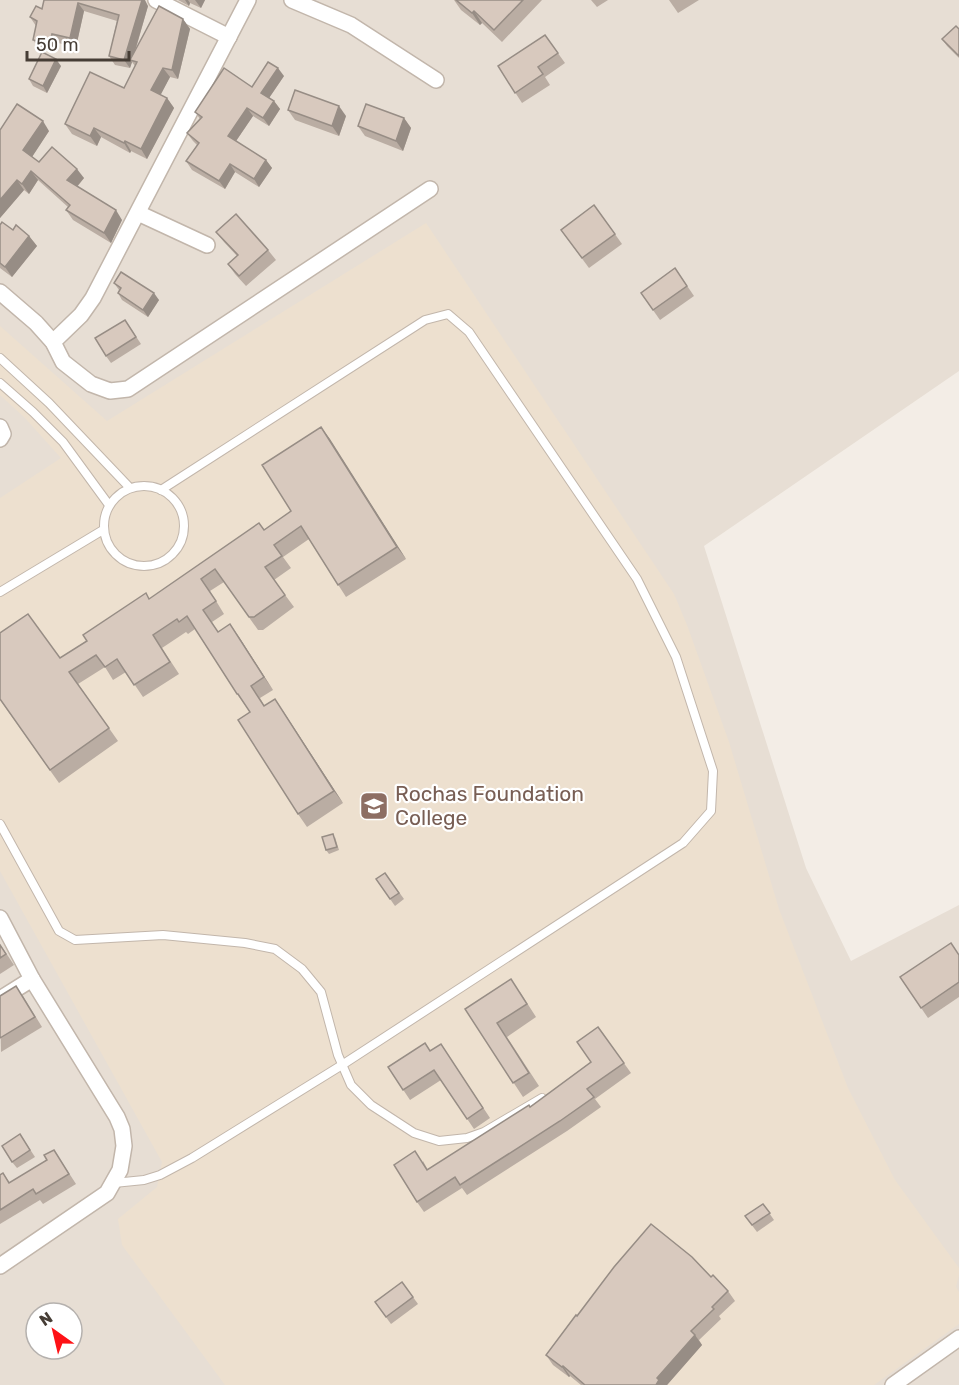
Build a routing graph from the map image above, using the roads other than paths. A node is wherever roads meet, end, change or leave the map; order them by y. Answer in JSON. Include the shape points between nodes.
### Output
{"nodes":[{"id":1,"x":156,"y":0,"type":"edge"},
{"id":2,"x":248,"y":0,"type":"edge"},
{"id":3,"x":292,"y":0,"type":"edge"},
{"id":4,"x":229,"y":37,"type":"junction"},
{"id":5,"x":436,"y":80,"type":"dead end"},
{"id":6,"x":430,"y":189,"type":"dead end"},
{"id":7,"x":138,"y":213,"type":"junction"},
{"id":8,"x":207,"y":245,"type":"dead end"},
{"id":9,"x":0,"y":292,"type":"edge"},
{"id":10,"x":53,"y":342,"type":"junction"},
{"id":11,"x":0,"y":358,"type":"edge"},
{"id":12,"x":0,"y":383,"type":"edge"},
{"id":13,"x":0,"y":427,"type":"edge"},
{"id":14,"x":0,"y":439,"type":"edge"},
{"id":15,"x":130,"y":488,"type":"junction"},
{"id":16,"x":161,"y":490,"type":"junction"},
{"id":17,"x":110,"y":505,"type":"junction"},
{"id":18,"x":104,"y":530,"type":"junction"},
{"id":19,"x":0,"y":592,"type":"edge"},
{"id":20,"x":0,"y":824,"type":"edge"},
{"id":21,"x":0,"y":918,"type":"edge"},
{"id":22,"x":32,"y":979,"type":"junction"},
{"id":23,"x":0,"y":999,"type":"edge"},
{"id":24,"x":342,"y":1065,"type":"junction"},
{"id":25,"x":542,"y":1098,"type":"edge"},
{"id":26,"x":113,"y":1183,"type":"junction"},
{"id":27,"x":0,"y":1266,"type":"edge"},
{"id":28,"x":959,"y":1338,"type":"edge"},
{"id":29,"x":893,"y":1385,"type":"edge"}],
"edges":[{"from":1,"to":4,"type":"street"},
{"from":2,"to":4,"type":"street"},
{"from":3,"to":5,"type":"street","via":[[351,25]]},
{"from":4,"to":7,"type":"street"},
{"from":6,"to":10,"type":"street","via":[[128,389],[110,391],[91,384],[63,362]]},
{"from":7,"to":8,"type":"street"},
{"from":7,"to":10,"type":"street","via":[[93,298]]},
{"from":9,"to":10,"type":"street"},
{"from":11,"to":15,"type":"lane"},
{"from":12,"to":17,"type":"lane","via":[[63,442]]},
{"from":13,"to":14,"type":"street"},
{"from":15,"to":16,"type":"lane"},
{"from":15,"to":17,"type":"lane"},
{"from":16,"to":18,"type":"lane","via":[[177,502],[184,527],[182,540],[165,561],[152,566],[126,562],[115,555]]},
{"from":16,"to":24,"type":"lane","via":[[425,320],[448,315],[469,332],[637,579],[676,657],[713,771],[711,811],[683,843]]},
{"from":17,"to":18,"type":"lane","via":[[104,517]]},
{"from":18,"to":19,"type":"lane"},
{"from":20,"to":24,"type":"lane","via":[[58,931],[75,940],[163,935],[275,949],[302,969],[321,993]]},
{"from":21,"to":22,"type":"street"},
{"from":22,"to":23,"type":"street"},
{"from":22,"to":26,"type":"street","via":[[122,1129],[123,1154]]},
{"from":24,"to":25,"type":"lane","via":[[351,1085],[371,1105],[414,1133],[439,1141],[484,1132]]},
{"from":24,"to":26,"type":"lane","via":[[192,1158],[144,1180]]},
{"from":26,"to":27,"type":"street","via":[[107,1193]]},
{"from":28,"to":29,"type":"street"}]}
